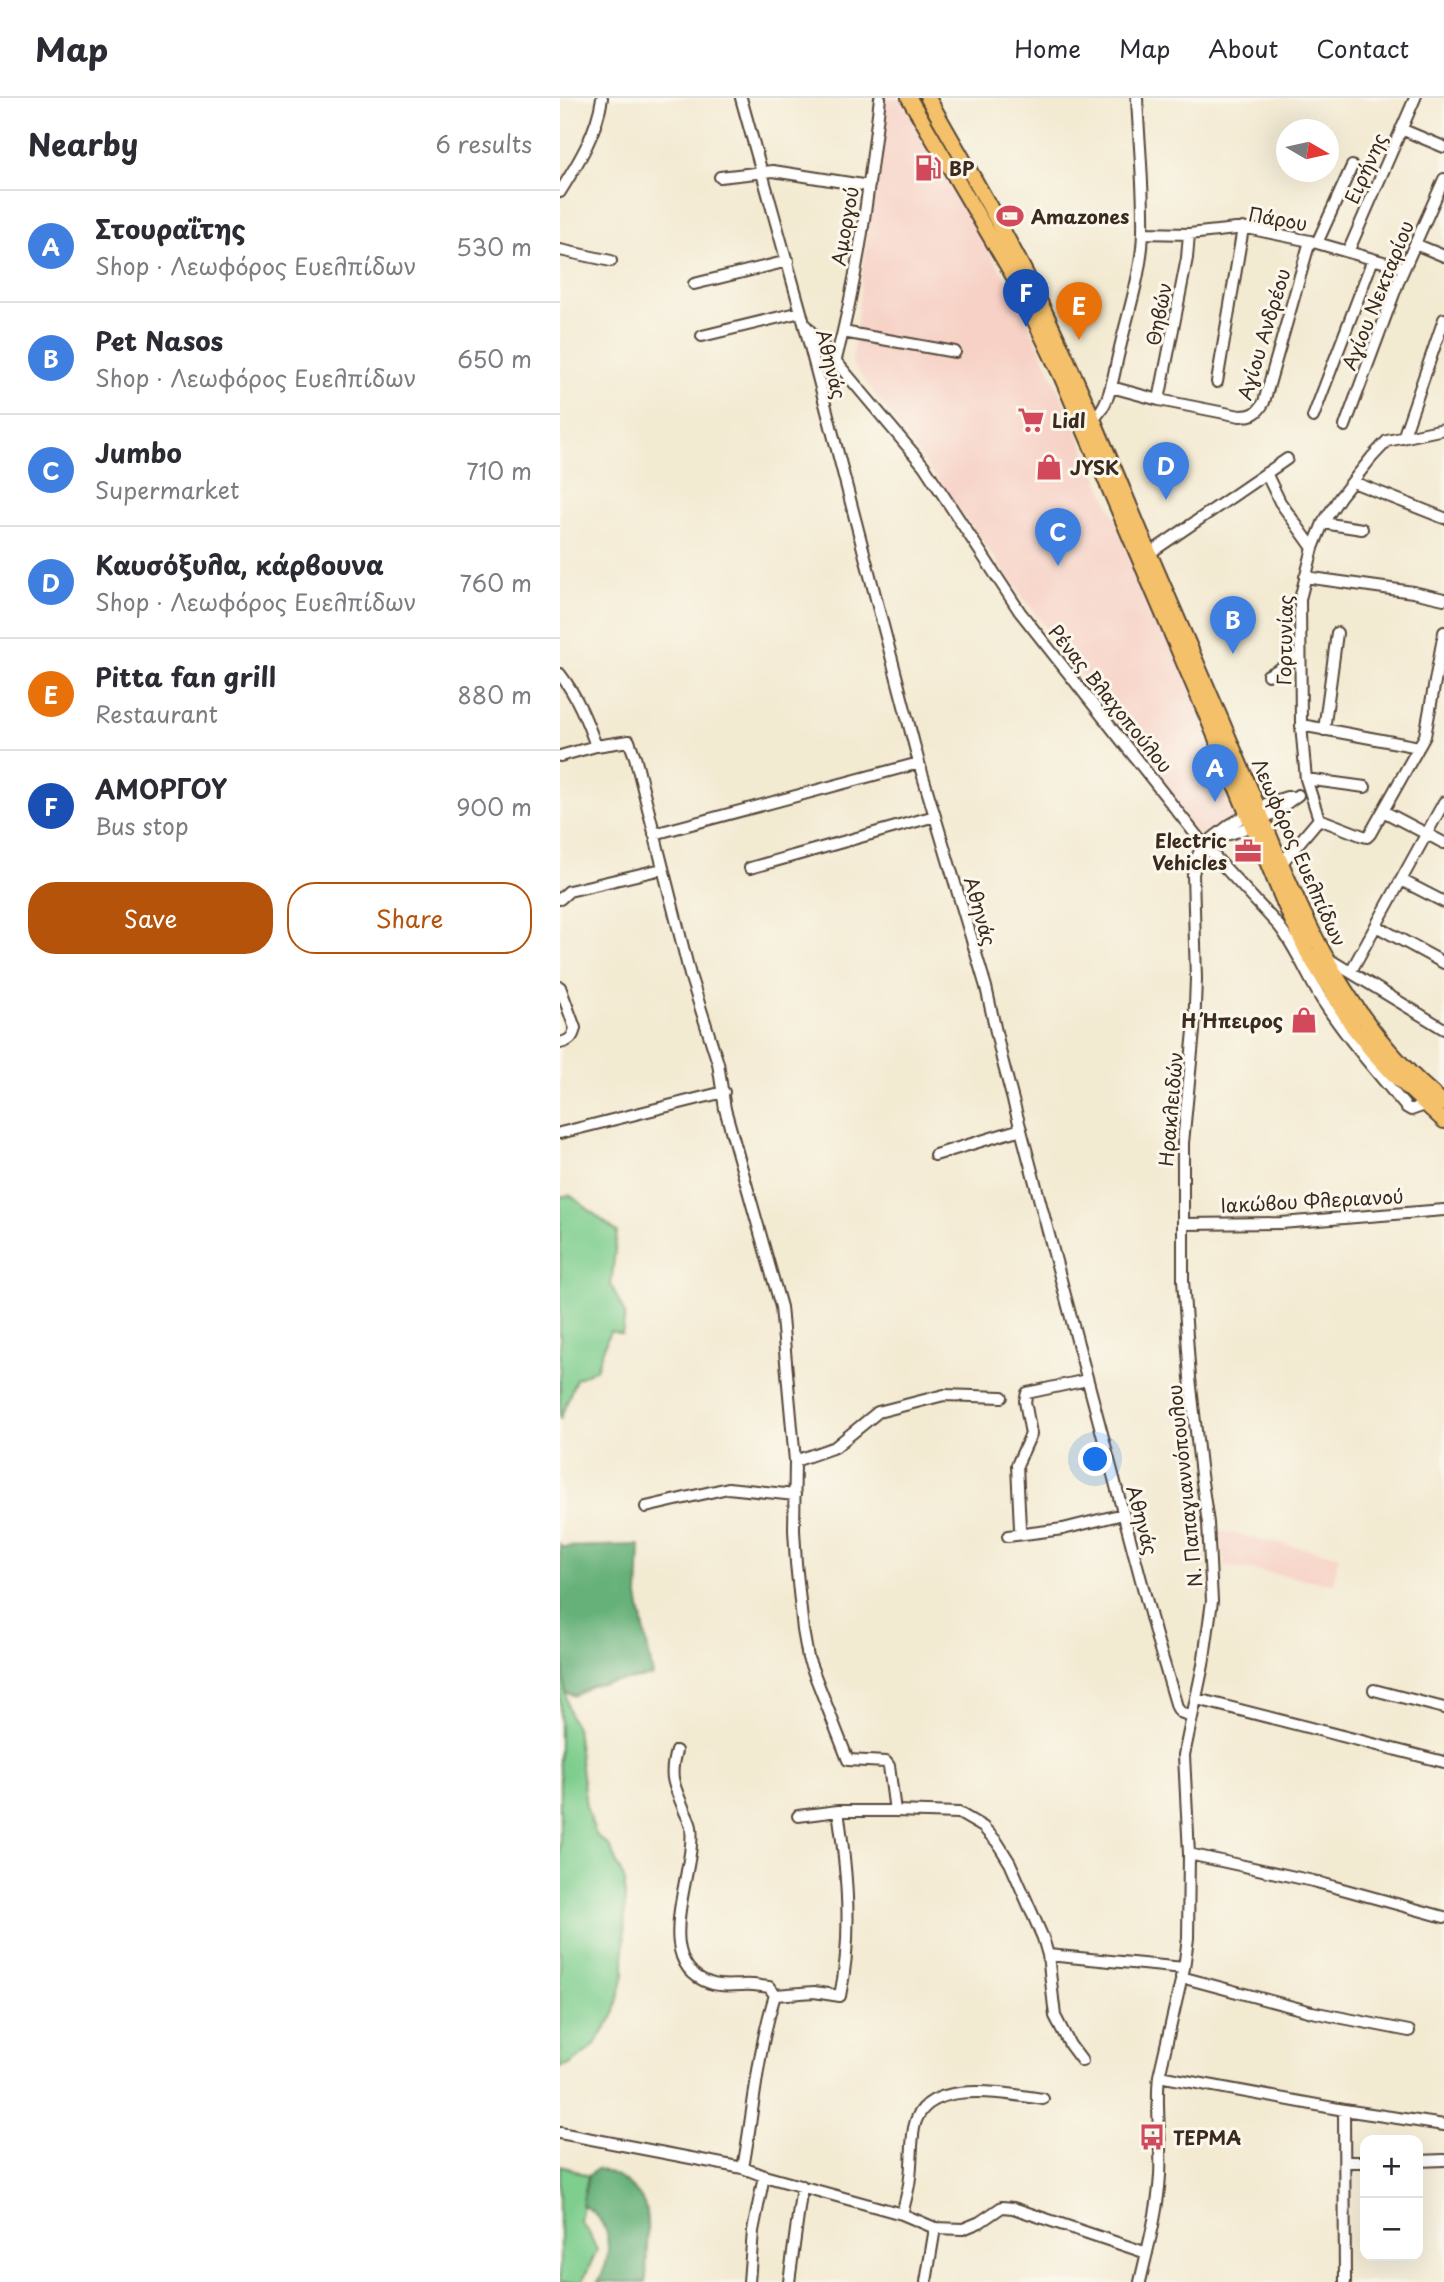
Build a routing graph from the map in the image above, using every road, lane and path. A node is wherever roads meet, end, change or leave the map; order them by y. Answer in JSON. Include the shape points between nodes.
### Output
{"nodes":[{"id":1,"x":602,"y":98,"type":"edge"},
{"id":2,"x":730,"y":98,"type":"edge"},
{"id":3,"x":880,"y":98,"type":"edge"},
{"id":4,"x":909,"y":98,"type":"edge"},
{"id":5,"x":928,"y":98,"type":"edge"},
{"id":6,"x":1137,"y":98,"type":"edge"},
{"id":7,"x":1415,"y":98,"type":"edge"},
{"id":8,"x":742,"y":102,"type":"edge"},
{"id":9,"x":1401,"y":129,"type":"junction"},
{"id":10,"x":1444,"y":147,"type":"edge"},
{"id":11,"x":1352,"y":166,"type":"dead end"},
{"id":12,"x":762,"y":171,"type":"junction"},
{"id":13,"x":720,"y":177,"type":"dead end"},
{"id":14,"x":1444,"y":179,"type":"edge"},
{"id":15,"x":869,"y":186,"type":"junction"},
{"id":16,"x":560,"y":192,"type":"edge"},
{"id":17,"x":1243,"y":228,"type":"junction"},
{"id":18,"x":1143,"y":233,"type":"junction"},
{"id":19,"x":1189,"y":234,"type":"junction"},
{"id":20,"x":1314,"y":242,"type":"junction"},
{"id":21,"x":1415,"y":244,"type":"junction"},
{"id":22,"x":560,"y":250,"type":"edge"},
{"id":23,"x":1348,"y":252,"type":"junction"},
{"id":24,"x":1444,"y":256,"type":"edge"},
{"id":25,"x":1373,"y":259,"type":"junction"},
{"id":26,"x":611,"y":261,"type":"dead end"},
{"id":27,"x":788,"y":261,"type":"junction"},
{"id":28,"x":1404,"y":268,"type":"junction"},
{"id":29,"x":694,"y":284,"type":"dead end"},
{"id":30,"x":801,"y":312,"type":"junction"},
{"id":31,"x":1444,"y":319,"type":"edge"},
{"id":32,"x":804,"y":324,"type":"junction"},
{"id":33,"x":843,"y":332,"type":"junction"},
{"id":34,"x":702,"y":336,"type":"dead end"},
{"id":35,"x":956,"y":352,"type":"dead end"},
{"id":36,"x":836,"y":359,"type":"junction"},
{"id":37,"x":1217,"y":382,"type":"dead end"},
{"id":38,"x":1111,"y":387,"type":"junction"},
{"id":39,"x":1159,"y":400,"type":"junction"},
{"id":40,"x":1313,"y":417,"type":"dead end"},
{"id":41,"x":1092,"y":420,"type":"junction"},
{"id":42,"x":1345,"y":426,"type":"dead end"},
{"id":43,"x":1444,"y":429,"type":"edge"},
{"id":44,"x":1403,"y":439,"type":"junction"},
{"id":45,"x":1287,"y":459,"type":"dead end"},
{"id":46,"x":1266,"y":473,"type":"junction"},
{"id":47,"x":1353,"y":482,"type":"junction"},
{"id":48,"x":1444,"y":518,"type":"edge"},
{"id":49,"x":1323,"y":523,"type":"junction"},
{"id":50,"x":1362,"y":529,"type":"dead end"},
{"id":51,"x":1313,"y":548,"type":"junction"},
{"id":52,"x":1150,"y":553,"type":"junction"},
{"id":53,"x":1305,"y":577,"type":"junction"},
{"id":54,"x":1444,"y":599,"type":"edge"},
{"id":55,"x":1444,"y":632,"type":"edge"},
{"id":56,"x":1337,"y":633,"type":"dead end"},
{"id":57,"x":1300,"y":657,"type":"junction"},
{"id":58,"x":560,"y":674,"type":"edge"},
{"id":59,"x":1268,"y":675,"type":"dead end"},
{"id":60,"x":1301,"y":725,"type":"junction"},
{"id":61,"x":1324,"y":730,"type":"junction"},
{"id":62,"x":596,"y":746,"type":"junction"},
{"id":63,"x":1419,"y":747,"type":"junction"},
{"id":64,"x":560,"y":756,"type":"edge"},
{"id":65,"x":919,"y":764,"type":"junction"},
{"id":66,"x":1307,"y":784,"type":"junction"},
{"id":67,"x":1366,"y":787,"type":"dead end"},
{"id":68,"x":1444,"y":802,"type":"edge"},
{"id":69,"x":1383,"y":811,"type":"junction"},
{"id":70,"x":935,"y":816,"type":"junction"},
{"id":71,"x":1255,"y":818,"type":"junction"},
{"id":72,"x":1319,"y":820,"type":"junction"},
{"id":73,"x":654,"y":834,"type":"junction"},
{"id":74,"x":1427,"y":834,"type":"junction"},
{"id":75,"x":1444,"y":843,"type":"edge"},
{"id":76,"x":1204,"y":845,"type":"junction"},
{"id":77,"x":1281,"y":864,"type":"junction"},
{"id":78,"x":750,"y":868,"type":"dead end"},
{"id":79,"x":662,"y":869,"type":"junction"},
{"id":80,"x":1401,"y":880,"type":"junction"},
{"id":81,"x":560,"y":899,"type":"edge"},
{"id":82,"x":1444,"y":902,"type":"edge"},
{"id":83,"x":1376,"y":926,"type":"junction"},
{"id":84,"x":1327,"y":958,"type":"junction"},
{"id":85,"x":1444,"y":964,"type":"edge"},
{"id":86,"x":1351,"y":971,"type":"junction"},
{"id":87,"x":560,"y":987,"type":"edge"},
{"id":88,"x":1444,"y":1028,"type":"edge"},
{"id":89,"x":560,"y":1044,"type":"edge"},
{"id":90,"x":724,"y":1092,"type":"junction"},
{"id":91,"x":1444,"y":1103,"type":"edge"},
{"id":92,"x":1425,"y":1105,"type":"junction"},
{"id":93,"x":1444,"y":1121,"type":"edge"},
{"id":94,"x":1021,"y":1129,"type":"junction"},
{"id":95,"x":560,"y":1133,"type":"edge"},
{"id":96,"x":935,"y":1155,"type":"dead end"},
{"id":97,"x":1444,"y":1210,"type":"edge"},
{"id":98,"x":1183,"y":1224,"type":"junction"},
{"id":99,"x":1087,"y":1380,"type":"junction"},
{"id":100,"x":1002,"y":1397,"type":"dead end"},
{"id":101,"x":794,"y":1461,"type":"junction"},
{"id":102,"x":795,"y":1495,"type":"junction"},
{"id":103,"x":646,"y":1507,"type":"dead end"},
{"id":104,"x":1123,"y":1514,"type":"junction"},
{"id":105,"x":1020,"y":1528,"type":"dead end"},
{"id":106,"x":1008,"y":1536,"type":"dead end"},
{"id":107,"x":1374,"y":1690,"type":"dead end"},
{"id":108,"x":1197,"y":1699,"type":"junction"},
{"id":109,"x":1444,"y":1709,"type":"edge"},
{"id":110,"x":1192,"y":1716,"type":"junction"},
{"id":111,"x":676,"y":1751,"type":"dead end"},
{"id":112,"x":1444,"y":1762,"type":"edge"},
{"id":113,"x":838,"y":1811,"type":"junction"},
{"id":114,"x":895,"y":1811,"type":"junction"},
{"id":115,"x":798,"y":1816,"type":"dead end"},
{"id":116,"x":1189,"y":1854,"type":"junction"},
{"id":117,"x":1444,"y":1917,"type":"edge"},
{"id":118,"x":1048,"y":1955,"type":"junction"},
{"id":119,"x":1183,"y":1973,"type":"junction"},
{"id":120,"x":775,"y":1995,"type":"junction"},
{"id":121,"x":1409,"y":2031,"type":"dead end"},
{"id":122,"x":1082,"y":2061,"type":"dead end"},
{"id":123,"x":1159,"y":2076,"type":"junction"},
{"id":124,"x":1043,"y":2099,"type":"dead end"},
{"id":125,"x":1344,"y":2110,"type":"junction"},
{"id":126,"x":1444,"y":2125,"type":"edge"},
{"id":127,"x":560,"y":2133,"type":"edge"},
{"id":128,"x":1444,"y":2160,"type":"edge"},
{"id":129,"x":1423,"y":2161,"type":"edge"},
{"id":130,"x":1345,"y":2162,"type":"junction"},
{"id":131,"x":1360,"y":2162,"type":"edge"},
{"id":132,"x":743,"y":2168,"type":"junction"},
{"id":133,"x":764,"y":2176,"type":"junction"},
{"id":134,"x":802,"y":2186,"type":"junction"},
{"id":135,"x":902,"y":2214,"type":"junction"},
{"id":136,"x":934,"y":2228,"type":"junction"},
{"id":137,"x":1147,"y":2253,"type":"junction"},
{"id":138,"x":749,"y":2282,"type":"edge"},
{"id":139,"x":789,"y":2282,"type":"edge"},
{"id":140,"x":926,"y":2282,"type":"edge"},
{"id":141,"x":1140,"y":2282,"type":"edge"},
{"id":142,"x":1345,"y":2282,"type":"edge"}],
"edges":[{"from":1,"to":16,"type":"street","via":[[594,130]]},
{"from":2,"to":8,"type":"street"},
{"from":3,"to":15,"type":"street","name":"Αμοργού"},
{"from":4,"to":71,"type":"main road","name":"Λεωφόρος Ευελπίδων","via":[[1015,279]]},
{"from":5,"to":41,"type":"main road","name":"Λεωφόρος Ευελπίδων","via":[[1026,274]]},
{"from":6,"to":18,"type":"street"},
{"from":7,"to":9,"type":"street","name":"Ειρήνης"},
{"from":8,"to":12,"type":"street","name":"Αθηνάς"},
{"from":9,"to":10,"type":"street"},
{"from":9,"to":23,"type":"street","name":"Ειρήνης"},
{"from":11,"to":20,"type":"street"},
{"from":12,"to":13,"type":"street"},
{"from":12,"to":15,"type":"street"},
{"from":12,"to":27,"type":"street","name":"Αθηνάς"},
{"from":14,"to":21,"type":"street","name":"Αγίου Νεκταρίου"},
{"from":15,"to":33,"type":"street","name":"Αμοργού"},
{"from":17,"to":19,"type":"street","name":"Πάρου"},
{"from":17,"to":20,"type":"street","name":"Πάρου"},
{"from":17,"to":37,"type":"street"},
{"from":18,"to":19,"type":"street","name":"Πάρου"},
{"from":18,"to":38,"type":"street","via":[[1135,293]]},
{"from":19,"to":39,"type":"street","name":"Θηβών"},
{"from":20,"to":23,"type":"street","name":"Πάρου"},
{"from":20,"to":39,"type":"street","name":"Αγίου Ανδρέου","via":[[1259,412],[1240,416]]},
{"from":21,"to":24,"type":"street"},
{"from":21,"to":28,"type":"street","name":"Αγίου Νεκταρίου"},
{"from":22,"to":26,"type":"street"},
{"from":23,"to":25,"type":"street","name":"Πάρου"},
{"from":25,"to":28,"type":"street","name":"Πάρου"},
{"from":25,"to":40,"type":"street"},
{"from":27,"to":29,"type":"street"},
{"from":27,"to":30,"type":"street","name":"Αθηνάς"},
{"from":28,"to":42,"type":"street","name":"Αγίου Νεκταρίου"},
{"from":30,"to":32,"type":"street","name":"Αθηνάς"},
{"from":30,"to":34,"type":"street"},
{"from":31,"to":44,"type":"street"},
{"from":32,"to":36,"type":"street","name":"Ρένας Βλαχοπούλου"},
{"from":32,"to":65,"type":"street","name":"Αθηνάς"},
{"from":33,"to":35,"type":"street"},
{"from":33,"to":36,"type":"street","name":"Αμοργού"},
{"from":36,"to":76,"type":"street","name":"Ρένας Βλαχοπούλου","via":[[924,466],[1020,612]]},
{"from":38,"to":39,"type":"street","name":"Αγίου Ανδρέου"},
{"from":38,"to":41,"type":"street","via":[[1101,413]]},
{"from":41,"to":52,"type":"main road","name":"Λεωφόρος Ευελπίδων"},
{"from":43,"to":44,"type":"street","name":"Γορτυνίας"},
{"from":44,"to":47,"type":"street","name":"Γορτυνίας","via":[[1387,441]]},
{"from":45,"to":46,"type":"street"},
{"from":46,"to":51,"type":"street","via":[[1284,509]]},
{"from":46,"to":52,"type":"street"},
{"from":47,"to":48,"type":"street"},
{"from":47,"to":49,"type":"street","name":"Γορτυνίας"},
{"from":49,"to":50,"type":"street"},
{"from":49,"to":51,"type":"street","name":"Γορτυνίας"},
{"from":51,"to":53,"type":"street","name":"Γορτυνίας"},
{"from":52,"to":71,"type":"main road","name":"Λεωφόρος Ευελπίδων"},
{"from":53,"to":54,"type":"street"},
{"from":53,"to":57,"type":"street","name":"Γορτυνίας","via":[[1300,599]]},
{"from":55,"to":63,"type":"street","via":[[1428,724]]},
{"from":56,"to":61,"type":"street"},
{"from":57,"to":59,"type":"street"},
{"from":57,"to":60,"type":"street","name":"Γορτυνίας"},
{"from":58,"to":62,"type":"street"},
{"from":60,"to":61,"type":"street"},
{"from":60,"to":66,"type":"street","name":"Γορτυνίας"},
{"from":61,"to":63,"type":"street"},
{"from":62,"to":64,"type":"street"},
{"from":62,"to":73,"type":"street","via":[[629,741]]},
{"from":63,"to":69,"type":"street"},
{"from":65,"to":70,"type":"street","name":"Αθηνάς"},
{"from":65,"to":73,"type":"street"},
{"from":66,"to":67,"type":"street"},
{"from":66,"to":71,"type":"street","via":[[1289,804]]},
{"from":66,"to":72,"type":"street","name":"Γορτυνίας"},
{"from":68,"to":74,"type":"street"},
{"from":69,"to":72,"type":"street","via":[[1367,837]]},
{"from":69,"to":74,"type":"street"},
{"from":70,"to":78,"type":"street"},
{"from":70,"to":94,"type":"street","name":"Αθηνάς","via":[[986,987]]},
{"from":71,"to":76,"type":"street","via":[[1236,834],[1214,837]]},
{"from":71,"to":77,"type":"main road","name":"Λεωφόρος Ευελπίδων"},
{"from":71,"to":92,"type":"main road","name":"Λεωφόρος Ευελπίδων","via":[[1285,905],[1332,996],[1371,1050]]},
{"from":72,"to":77,"type":"street"},
{"from":73,"to":79,"type":"street"},
{"from":74,"to":75,"type":"street"},
{"from":74,"to":80,"type":"street"},
{"from":76,"to":92,"type":"street","name":"Ρένας Βλαχοπούλου","via":[[1290,940],[1321,999],[1373,1069],[1411,1110]]},
{"from":76,"to":98,"type":"street","name":"Ηρακλειδών","via":[[1193,874],[1196,979],[1183,1143]]},
{"from":77,"to":84,"type":"main road","name":"Λεωφόρος Ευελπίδων"},
{"from":79,"to":81,"type":"street","via":[[569,891]]},
{"from":79,"to":90,"type":"street"},
{"from":80,"to":82,"type":"street"},
{"from":80,"to":83,"type":"street"},
{"from":83,"to":85,"type":"street"},
{"from":83,"to":86,"type":"street"},
{"from":84,"to":86,"type":"street"},
{"from":84,"to":91,"type":"main road","name":"Λεωφόρος Ευελπίδων","via":[[1381,1043]]},
{"from":86,"to":88,"type":"street"},
{"from":87,"to":89,"type":"street","via":[[576,1028],[574,1035]]},
{"from":90,"to":95,"type":"street"},
{"from":90,"to":101,"type":"street","via":[[781,1307]]},
{"from":92,"to":93,"type":"main road","name":"Λεωφόρος Ευελπίδων"},
{"from":94,"to":96,"type":"street"},
{"from":94,"to":99,"type":"street","name":"Αθηνάς"},
{"from":97,"to":98,"type":"street","name":"Ιακώβου Φλεριανού","via":[[1281,1223]]},
{"from":98,"to":108,"type":"street","name":"Ν. Παπαγιαννόπουλου","via":[[1190,1378],[1208,1522],[1212,1601]]},
{"from":99,"to":104,"type":"street","name":"Αθηνάς"},
{"from":99,"to":105,"type":"street","via":[[1027,1394],[1031,1434],[1017,1465]]},
{"from":100,"to":101,"type":"street","via":[[944,1395],[904,1404],[878,1412],[835,1447]]},
{"from":101,"to":102,"type":"street"},
{"from":102,"to":103,"type":"street","via":[[728,1488]]},
{"from":102,"to":114,"type":"street","via":[[796,1563],[808,1658],[848,1759],[887,1762]]},
{"from":104,"to":106,"type":"street","via":[[1063,1530]]},
{"from":104,"to":110,"type":"street","name":"Αθηνάς","via":[[1177,1707]]},
{"from":107,"to":109,"type":"street"},
{"from":108,"to":110,"type":"street","name":"Ν. Παπαγιαννόπουλου"},
{"from":108,"to":112,"type":"street"},
{"from":110,"to":116,"type":"street","name":"Ν. Παπαγιαννόπουλου","via":[[1184,1755]]},
{"from":111,"to":120,"type":"street","via":[[671,1780],[691,1826],[679,1926],[680,1957],[708,1982],[769,1987]]},
{"from":113,"to":114,"type":"street"},
{"from":113,"to":115,"type":"street"},
{"from":113,"to":120,"type":"street","via":[[847,1903],[840,1996],[814,1992]]},
{"from":114,"to":118,"type":"street","via":[[959,1813],[983,1827],[1010,1863]]},
{"from":116,"to":117,"type":"street","via":[[1313,1881]]},
{"from":116,"to":119,"type":"street","name":"Ν. Παπαγιαννόπουλου"},
{"from":118,"to":119,"type":"street"},
{"from":118,"to":122,"type":"street","via":[[1055,2016]]},
{"from":119,"to":121,"type":"street","via":[[1312,2012]]},
{"from":119,"to":123,"type":"street","name":"Ν. Παπαγιαννόπουλου"},
{"from":120,"to":132,"type":"street","via":[[764,2029]]},
{"from":123,"to":125,"type":"street"},
{"from":123,"to":137,"type":"street","name":"Ν. Παπαγιαννόπουλου","via":[[1160,2174]]},
{"from":124,"to":135,"type":"street","via":[[993,2092],[929,2102],[914,2127]]},
{"from":125,"to":126,"type":"street"},
{"from":125,"to":130,"type":"street"},
{"from":127,"to":132,"type":"street"},
{"from":128,"to":129,"type":"street"},
{"from":130,"to":131,"type":"street"},
{"from":130,"to":142,"type":"street"},
{"from":132,"to":133,"type":"street"},
{"from":133,"to":134,"type":"street"},
{"from":133,"to":138,"type":"street"},
{"from":134,"to":135,"type":"street"},
{"from":134,"to":139,"type":"street"},
{"from":135,"to":136,"type":"street"},
{"from":136,"to":137,"type":"street","via":[[963,2229],[1002,2207],[1013,2208]]},
{"from":136,"to":140,"type":"street"},
{"from":137,"to":141,"type":"street","name":"Ν. Παπαγιαννόπουλου"}]}
